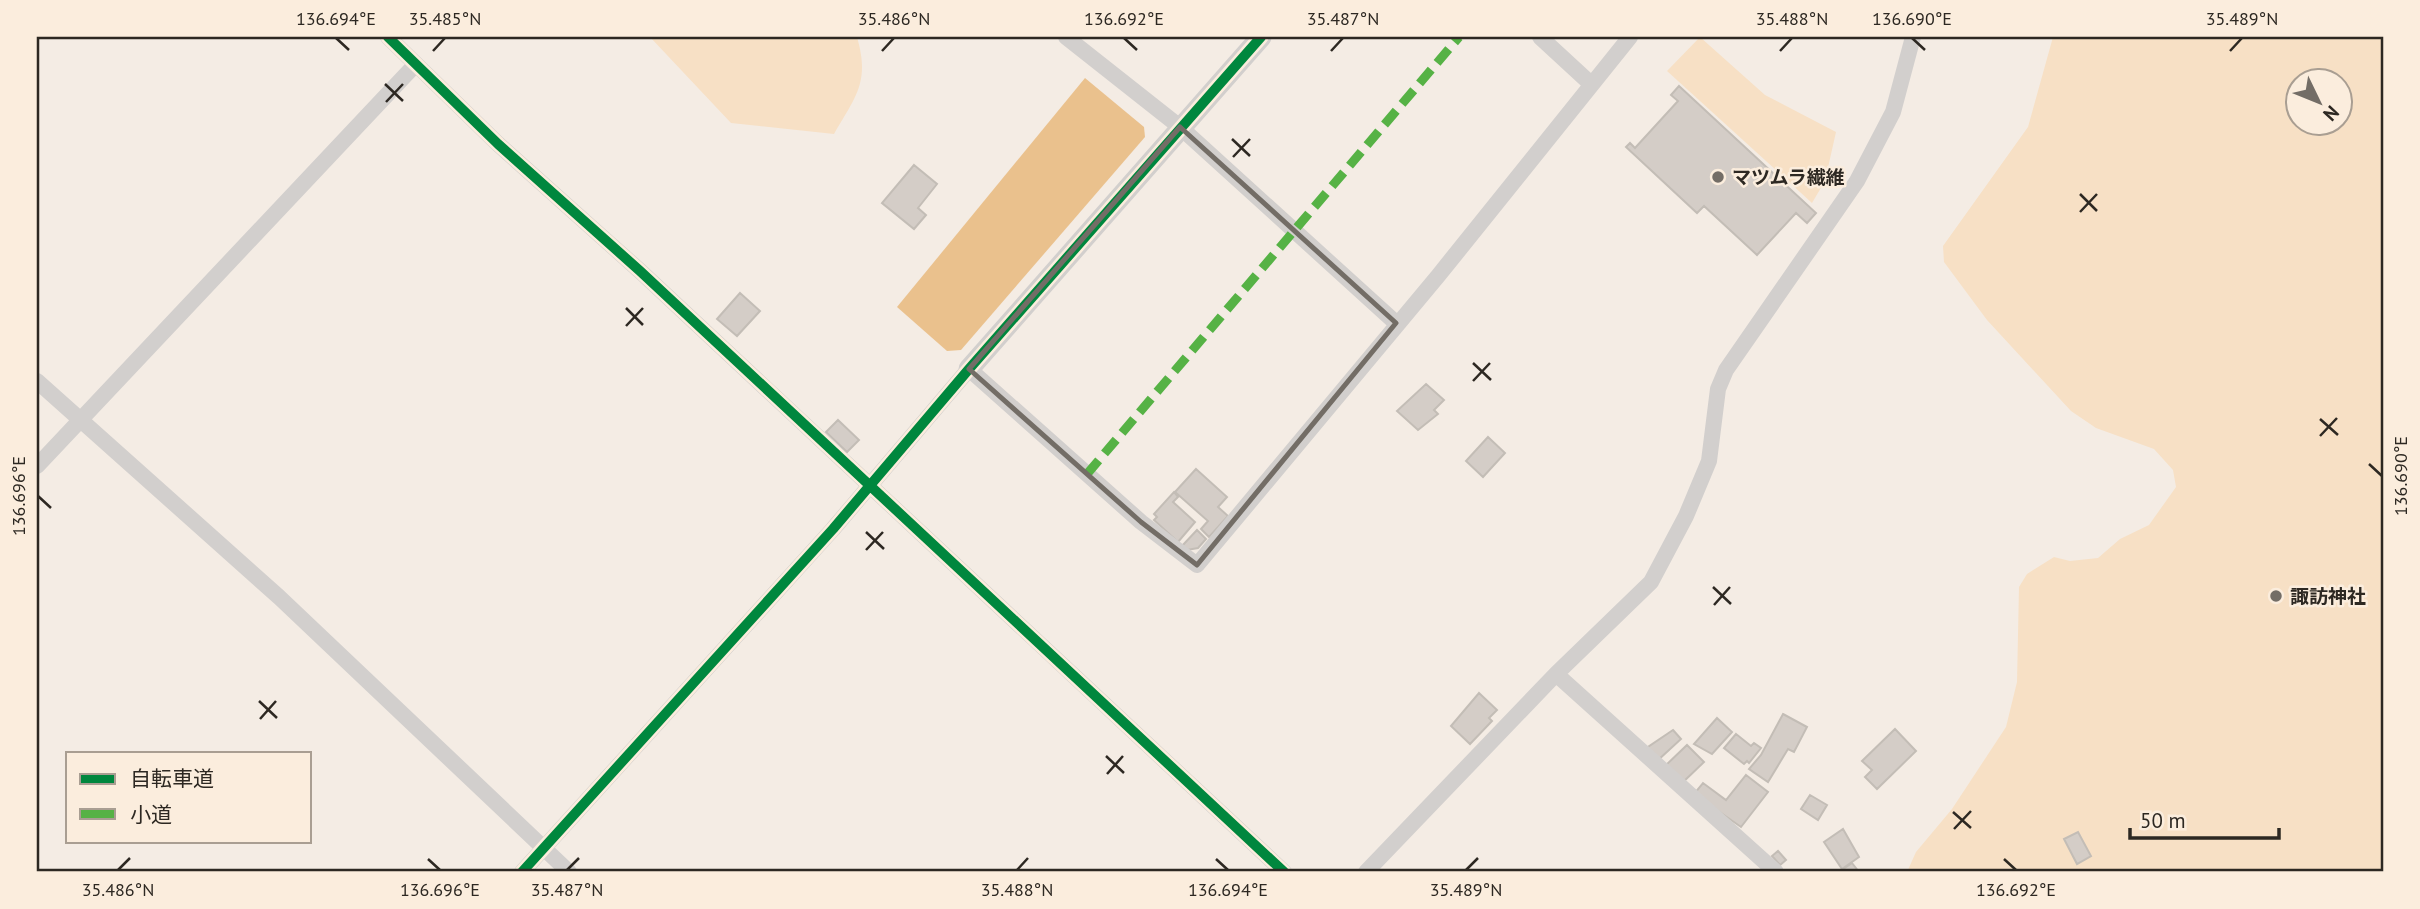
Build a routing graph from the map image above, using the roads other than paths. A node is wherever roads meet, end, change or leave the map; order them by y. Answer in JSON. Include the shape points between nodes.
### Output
{"nodes":[{"id":1,"x":388,"y":37,"type":"edge"},
{"id":2,"x":1261,"y":37,"type":"edge"},
{"id":3,"x":1540,"y":37,"type":"edge"},
{"id":4,"x":1630,"y":37,"type":"edge"},
{"id":5,"x":1913,"y":37,"type":"edge"},
{"id":6,"x":1070,"y":38,"type":"edge"},
{"id":7,"x":415,"y":65,"type":"junction"},
{"id":8,"x":1591,"y":84,"type":"junction"},
{"id":9,"x":1180,"y":127,"type":"junction"},
{"id":10,"x":1396,"y":323,"type":"junction"},
{"id":11,"x":969,"y":369,"type":"junction"},
{"id":12,"x":37,"y":381,"type":"edge"},
{"id":13,"x":78,"y":421,"type":"junction"},
{"id":14,"x":37,"y":466,"type":"edge"},
{"id":15,"x":870,"y":486,"type":"junction"},
{"id":16,"x":1556,"y":674,"type":"junction"},
{"id":17,"x":544,"y":850,"type":"junction"},
{"id":18,"x":522,"y":872,"type":"edge"},
{"id":19,"x":569,"y":872,"type":"edge"},
{"id":20,"x":1284,"y":872,"type":"edge"},
{"id":21,"x":1366,"y":872,"type":"edge"},
{"id":22,"x":1776,"y":872,"type":"edge"}],
"edges":[{"from":1,"to":7,"type":"street"},
{"from":2,"to":9,"type":"street"},
{"from":3,"to":8,"type":"street"},
{"from":4,"to":8,"type":"street"},
{"from":5,"to":16,"type":"street","via":[[1893,113],[1857,181],[1726,370],[1718,389],[1709,461],[1651,582]]},
{"from":6,"to":9,"type":"street"},
{"from":7,"to":13,"type":"street"},
{"from":7,"to":15,"type":"street"},
{"from":8,"to":10,"type":"street"},
{"from":9,"to":10,"type":"street"},
{"from":9,"to":11,"type":"street"},
{"from":10,"to":11,"type":"street","via":[[1197,565],[1141,522]]},
{"from":11,"to":15,"type":"street"},
{"from":12,"to":13,"type":"street"},
{"from":13,"to":14,"type":"street"},
{"from":13,"to":17,"type":"street","via":[[279,597]]},
{"from":15,"to":17,"type":"street"},
{"from":15,"to":20,"type":"street"},
{"from":16,"to":21,"type":"street"},
{"from":16,"to":22,"type":"street"},
{"from":17,"to":18,"type":"street"},
{"from":17,"to":19,"type":"street"}]}
